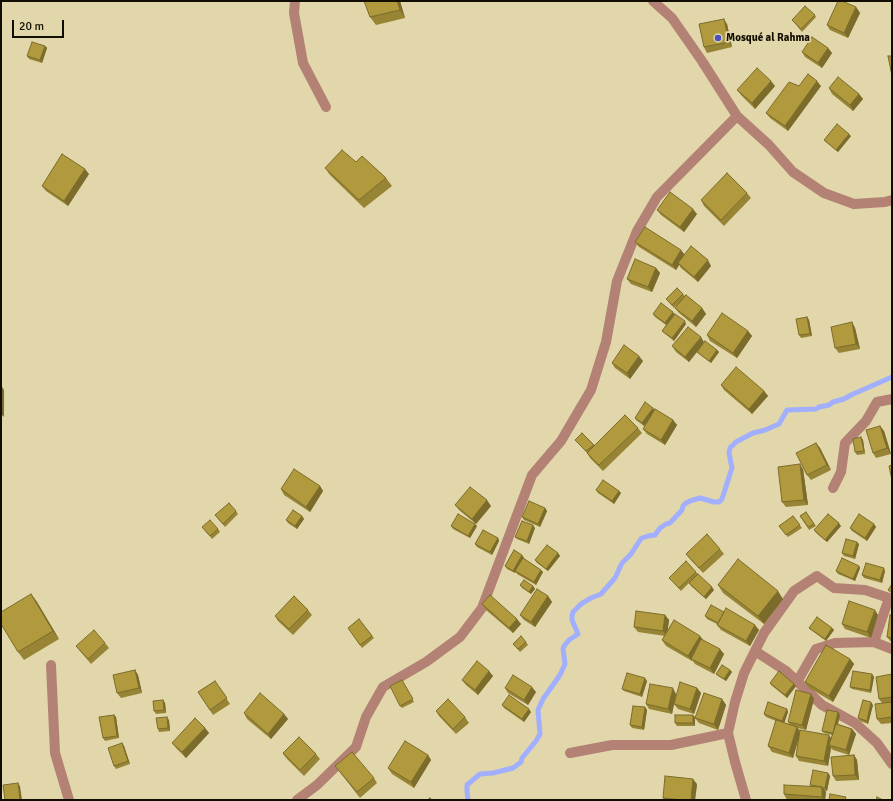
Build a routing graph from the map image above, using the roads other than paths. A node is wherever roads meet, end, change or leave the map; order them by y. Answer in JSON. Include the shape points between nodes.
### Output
{"nodes":[{"id":1,"x":295,"y":1,"type":"edge"},
{"id":2,"x":653,"y":1,"type":"edge"},
{"id":3,"x":326,"y":107,"type":"dead end"},
{"id":4,"x":737,"y":116,"type":"junction"},
{"id":5,"x":892,"y":200,"type":"edge"},
{"id":6,"x":892,"y":399,"type":"edge"},
{"id":7,"x":833,"y":488,"type":"dead end"},
{"id":8,"x":874,"y":642,"type":"junction"},
{"id":9,"x":892,"y":649,"type":"edge"},
{"id":10,"x":755,"y":651,"type":"junction"},
{"id":11,"x":51,"y":665,"type":"dead end"},
{"id":12,"x":797,"y":682,"type":"junction"},
{"id":13,"x":728,"y":733,"type":"junction"},
{"id":14,"x":570,"y":753,"type":"dead end"},
{"id":15,"x":892,"y":764,"type":"edge"},
{"id":16,"x":69,"y":800,"type":"edge"},
{"id":17,"x":297,"y":800,"type":"edge"},
{"id":18,"x":746,"y":800,"type":"edge"}],
"edges":[{"from":1,"to":3,"type":"street","via":[[294,13],[303,63]]},
{"from":2,"to":4,"type":"street","via":[[672,18]]},
{"from":4,"to":5,"type":"street","via":[[769,145],[793,172],[824,193],[854,204]]},
{"from":4,"to":17,"type":"street","via":[[657,197],[637,232],[617,281],[606,342],[591,390],[561,440],[532,475],[482,608],[460,637],[426,662],[383,687],[366,717],[356,747],[317,785]]},
{"from":6,"to":7,"type":"street","via":[[877,402],[866,421],[845,444],[841,472]]},
{"from":8,"to":9,"type":"street"},
{"from":8,"to":10,"type":"street","via":[[889,598],[865,590],[834,588],[818,576],[794,591],[764,633]]},
{"from":8,"to":12,"type":"street","via":[[835,643],[816,649]]},
{"from":10,"to":12,"type":"street","via":[[786,671]]},
{"from":10,"to":13,"type":"street","via":[[734,702]]},
{"from":11,"to":16,"type":"street","via":[[55,752]]},
{"from":12,"to":15,"type":"street","via":[[822,705],[855,723],[877,743]]},
{"from":13,"to":14,"type":"street","via":[[671,745],[612,745]]},
{"from":13,"to":18,"type":"street"}]}
